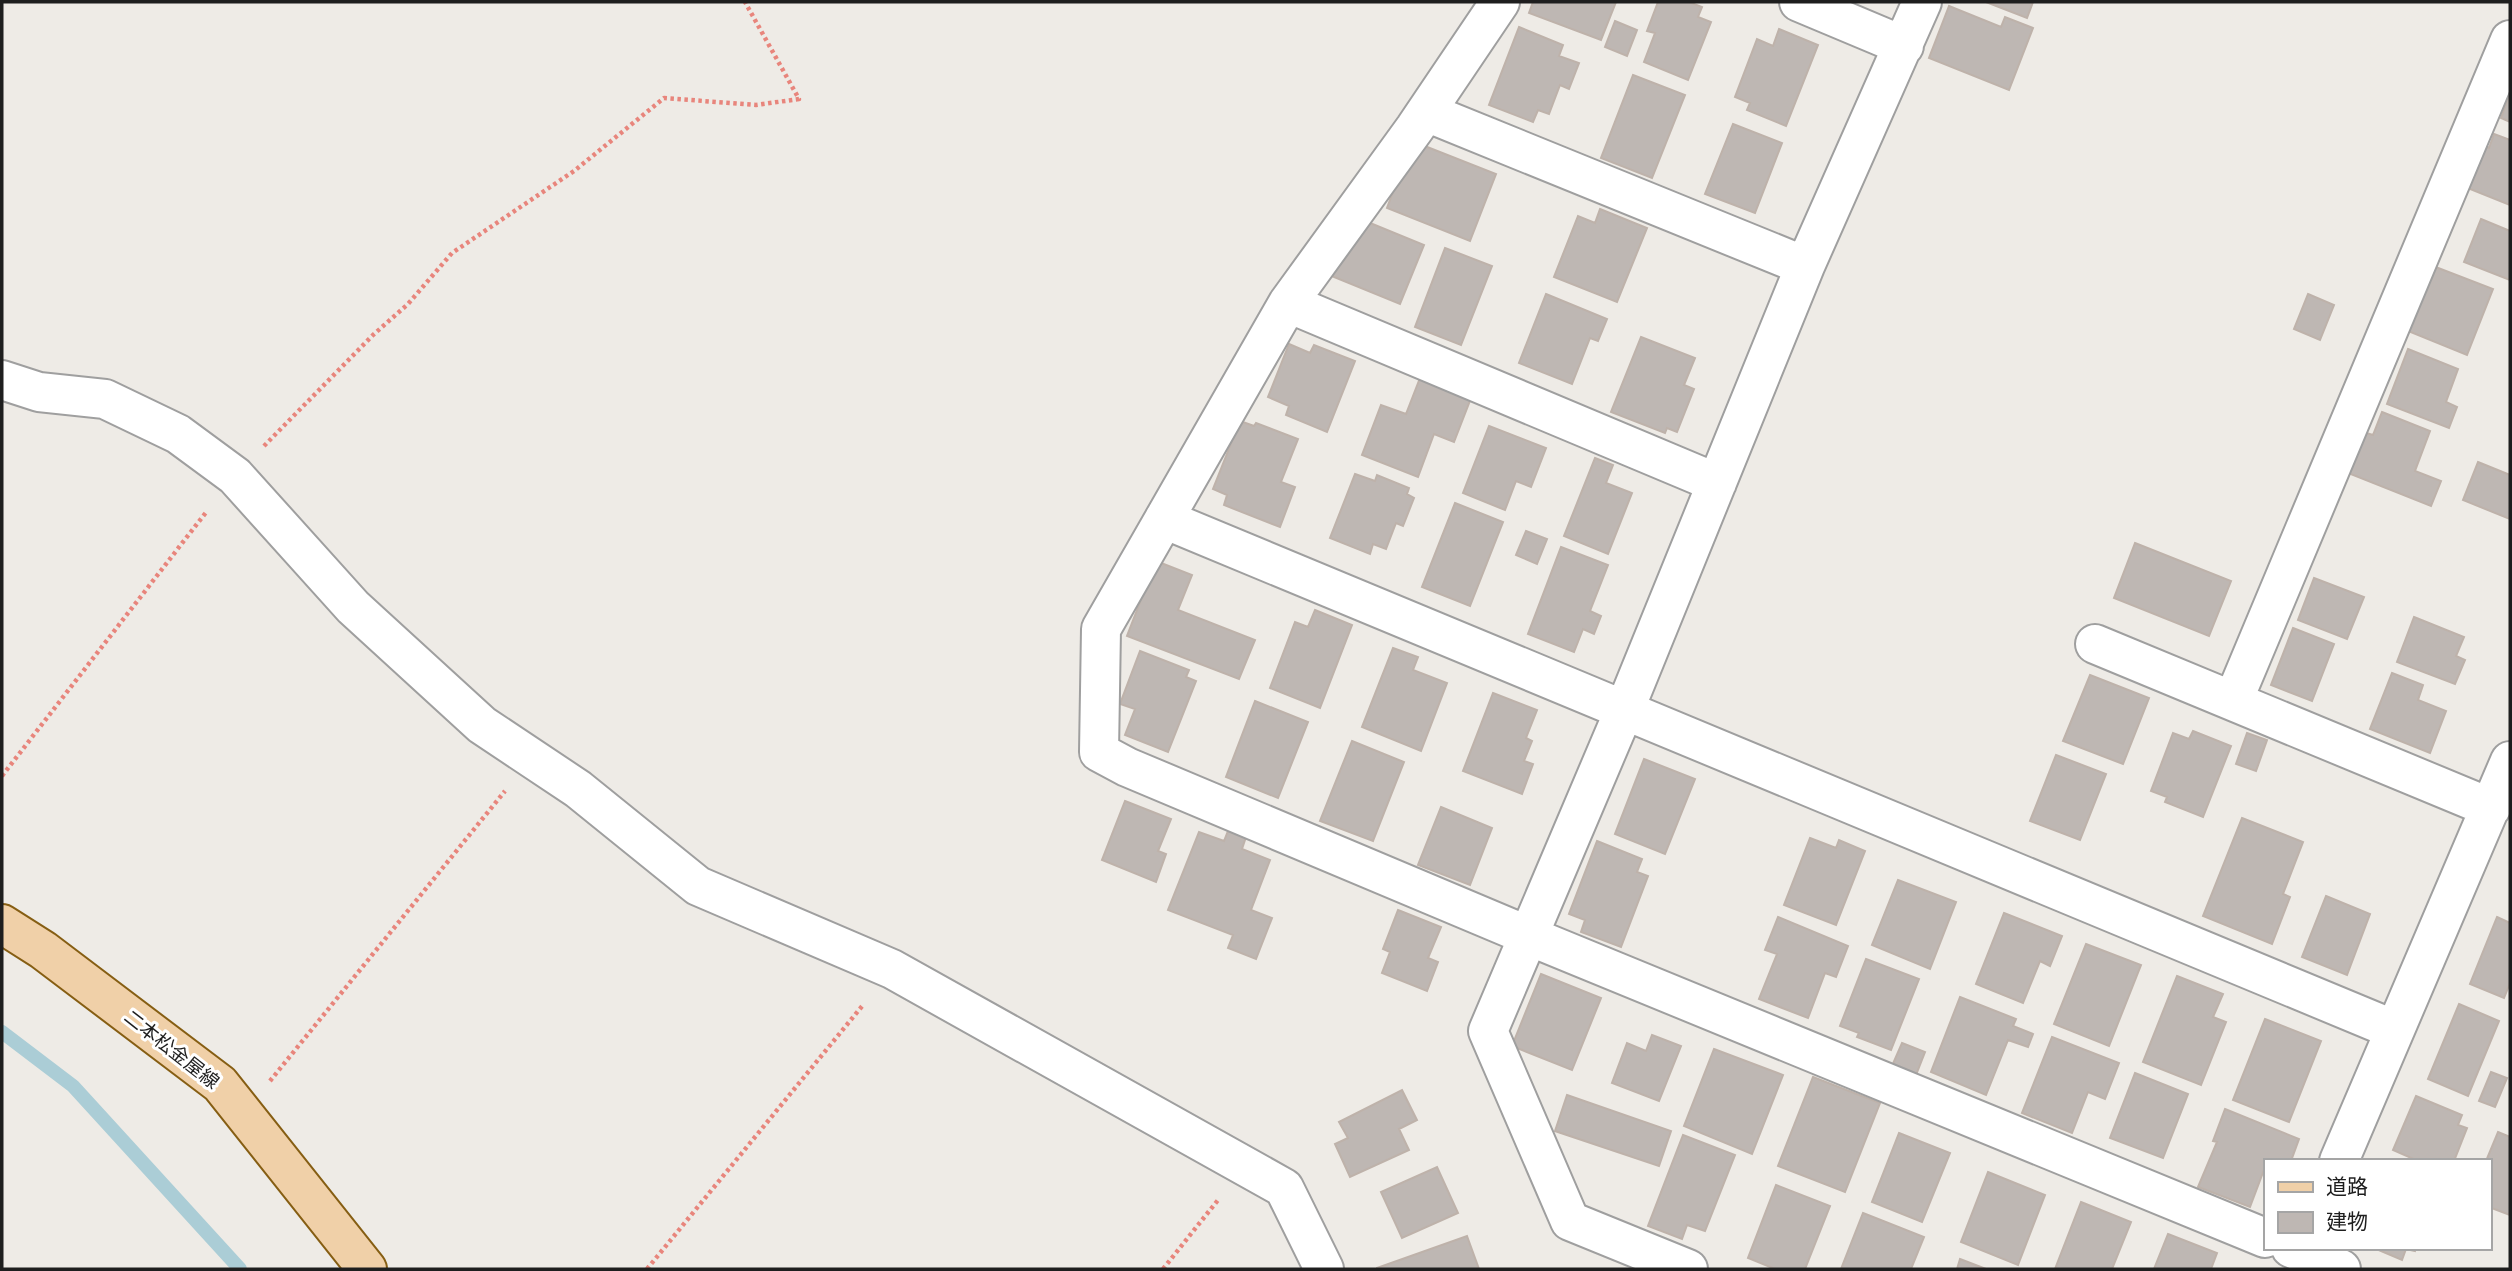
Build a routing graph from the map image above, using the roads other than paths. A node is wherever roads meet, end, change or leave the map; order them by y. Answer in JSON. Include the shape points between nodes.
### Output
{"nodes":[{"id":1,"x":1500,"y":2,"type":"edge"},
{"id":2,"x":1798,"y":2,"type":"edge"},
{"id":3,"x":1922,"y":2,"type":"edge"},
{"id":4,"x":2510,"y":40,"type":"edge"},
{"id":5,"x":1904,"y":46,"type":"junction"},
{"id":6,"x":1426,"y":112,"type":"junction"},
{"id":7,"x":1805,"y":266,"type":"junction"},
{"id":8,"x":1288,"y":303,"type":"junction"},
{"id":9,"x":2,"y":380,"type":"edge"},
{"id":10,"x":1717,"y":483,"type":"junction"},
{"id":11,"x":1164,"y":519,"type":"junction"},
{"id":12,"x":2095,"y":644,"type":"dead end"},
{"id":13,"x":2233,"y":701,"type":"junction"},
{"id":14,"x":1624,"y":711,"type":"junction"},
{"id":15,"x":2510,"y":761,"type":"edge"},
{"id":16,"x":2491,"y":807,"type":"junction"},
{"id":17,"x":2,"y":924,"type":"edge"},
{"id":18,"x":1529,"y":936,"type":"junction"},
{"id":19,"x":2395,"y":1030,"type":"junction"},
{"id":20,"x":2340,"y":1159,"type":"edge"},
{"id":21,"x":2264,"y":1238,"type":"edge"},
{"id":22,"x":2296,"y":1254,"type":"edge"},
{"id":23,"x":367,"y":1269,"type":"edge"},
{"id":24,"x":1325,"y":1269,"type":"edge"},
{"id":25,"x":1688,"y":1269,"type":"edge"},
{"id":26,"x":2341,"y":1269,"type":"edge"}],
"edges":[{"from":1,"to":6,"type":"street"},
{"from":2,"to":5,"type":"street"},
{"from":3,"to":5,"type":"street"},
{"from":4,"to":13,"type":"street"},
{"from":5,"to":7,"type":"street"},
{"from":6,"to":7,"type":"street"},
{"from":6,"to":8,"type":"street"},
{"from":7,"to":10,"type":"street"},
{"from":8,"to":10,"type":"street"},
{"from":8,"to":11,"type":"street"},
{"from":9,"to":24,"type":"street","via":[[39,392],[104,399],[178,434],[235,476],[353,607],[482,725],[578,789],[698,886],[892,969],[1284,1188]]},
{"from":10,"to":14,"type":"street"},
{"from":11,"to":14,"type":"street"},
{"from":11,"to":18,"type":"street","via":[[1101,629],[1099,752]]},
{"from":12,"to":13,"type":"street"},
{"from":13,"to":16,"type":"street"},
{"from":14,"to":18,"type":"street"},
{"from":14,"to":19,"type":"street"},
{"from":15,"to":16,"type":"street"},
{"from":16,"to":19,"type":"street"},
{"from":17,"to":23,"type":"main road","name":"二本松金屋線","via":[[220,1084]]},
{"from":18,"to":21,"type":"street"},
{"from":18,"to":25,"type":"street","via":[[1489,1031],[1570,1221]]},
{"from":19,"to":20,"type":"street"},
{"from":22,"to":26,"type":"street"}]}
